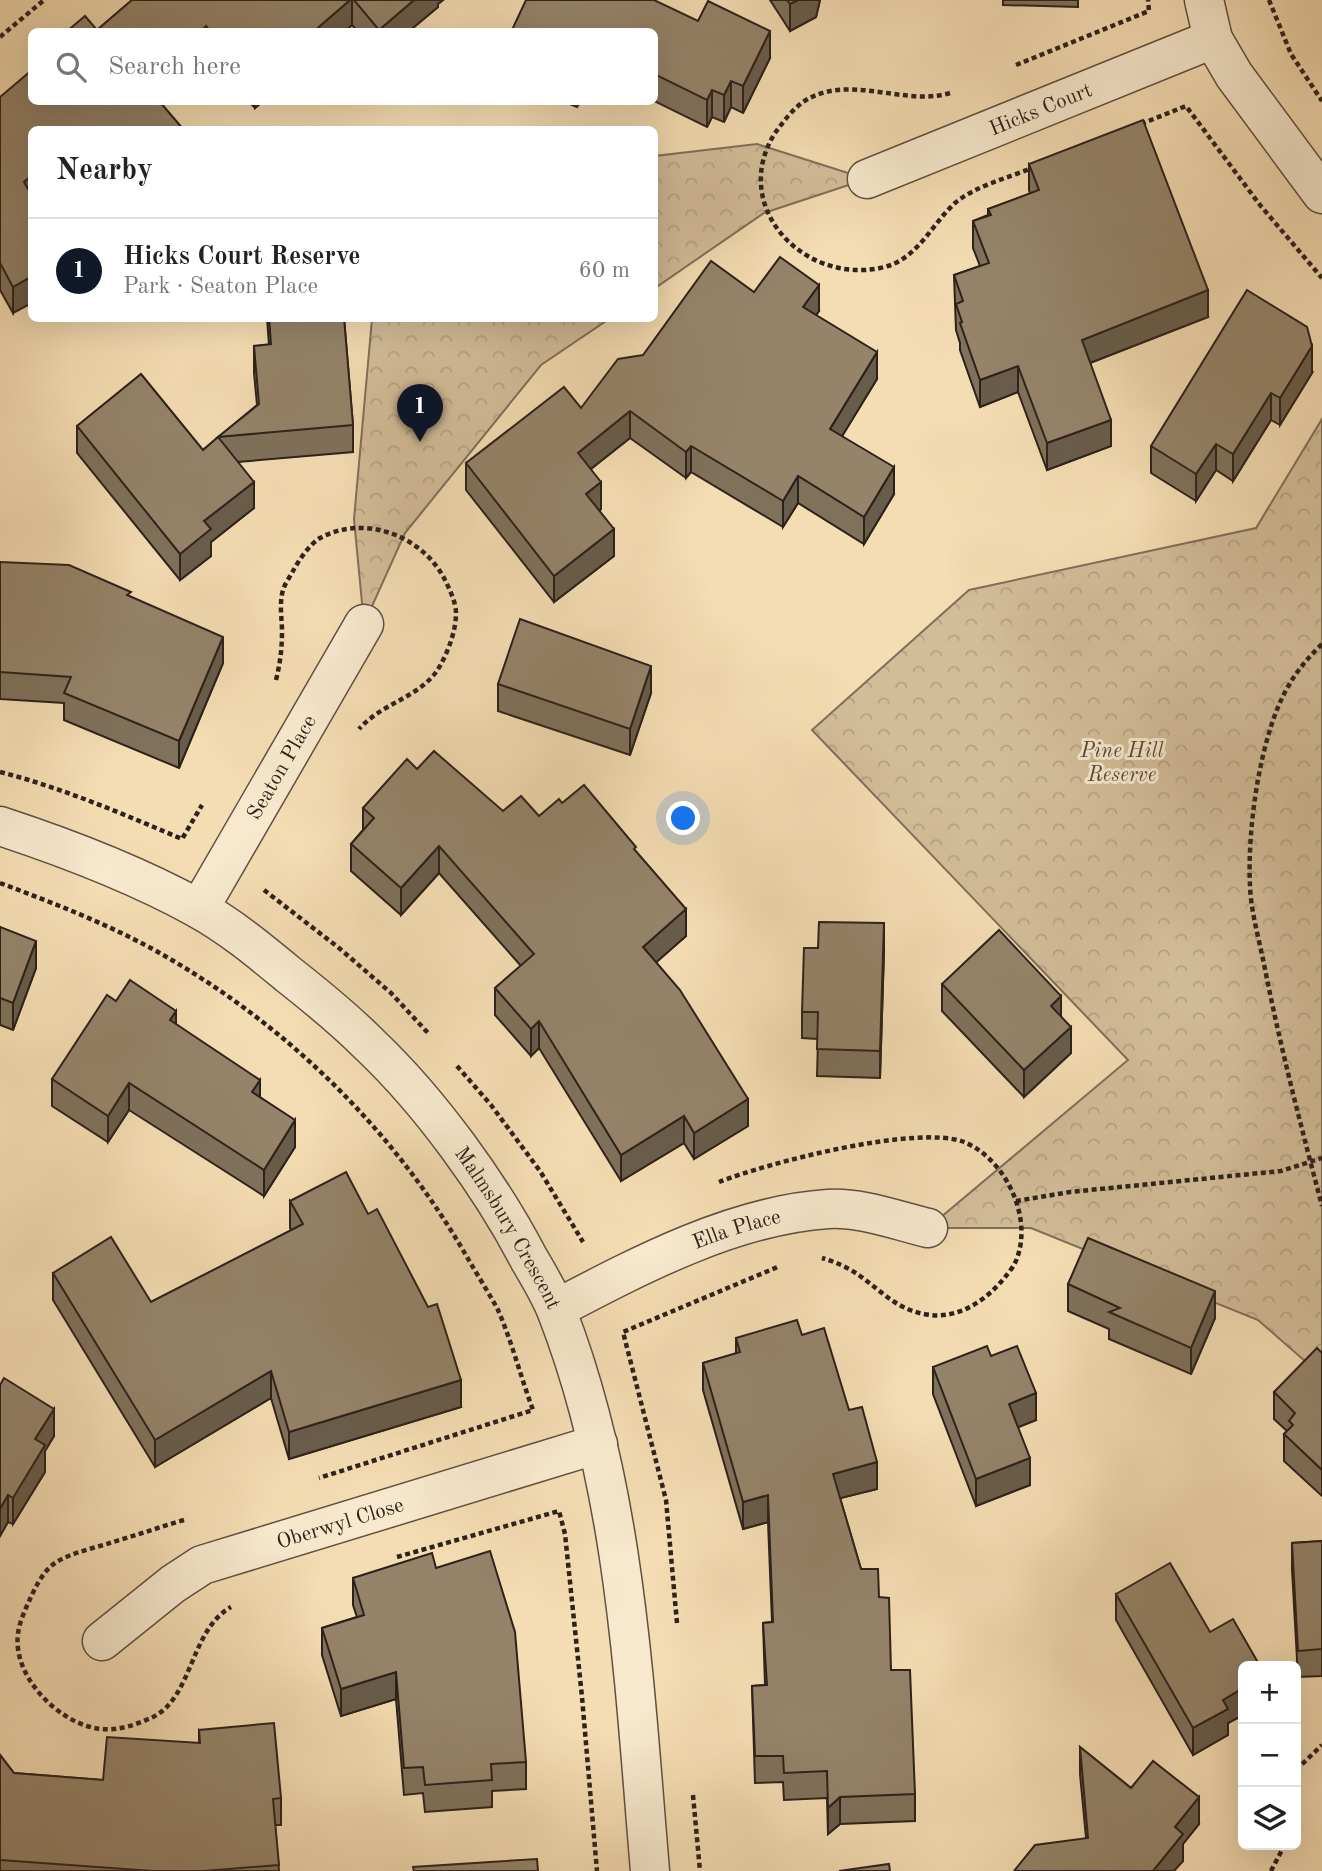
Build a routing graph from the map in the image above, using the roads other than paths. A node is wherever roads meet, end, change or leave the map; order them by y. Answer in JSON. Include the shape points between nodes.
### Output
{"nodes":[{"id":1,"x":1204,"y":0,"type":"edge"},
{"id":2,"x":1213,"y":39,"type":"junction"},
{"id":3,"x":867,"y":179,"type":"dead end"},
{"id":4,"x":1322,"y":194,"type":"edge"},
{"id":5,"x":364,"y":624,"type":"dead end"},
{"id":6,"x":0,"y":826,"type":"edge"},
{"id":7,"x":199,"y":909,"type":"junction"},
{"id":8,"x":928,"y":1228,"type":"dead end"},
{"id":9,"x":556,"y":1309,"type":"junction"},
{"id":10,"x":598,"y":1444,"type":"junction"},
{"id":11,"x":102,"y":1641,"type":"dead end"},
{"id":12,"x":650,"y":1871,"type":"edge"}],
"edges":[{"from":1,"to":2,"type":"street"},
{"from":2,"to":3,"type":"street","name":"Hicks Court"},
{"from":2,"to":4,"type":"street","via":[[1257,109]]},
{"from":5,"to":7,"type":"street","name":"Seaton Place"},
{"from":6,"to":7,"type":"street","name":"Malmsbury Crescent","via":[[99,862]]},
{"from":7,"to":9,"type":"street","name":"Malmsbury Crescent","via":[[312,993],[389,1065],[474,1169],[509,1221]]},
{"from":8,"to":9,"type":"street","name":"Ella Place","via":[[858,1210],[828,1209],[776,1217],[687,1246]]},
{"from":9,"to":10,"type":"street","name":"Malmsbury Crescent"},
{"from":10,"to":11,"type":"street","name":"Oberwyl Close","via":[[202,1565]]},
{"from":10,"to":12,"type":"street","name":"Malmsbury Crescent","via":[[622,1570]]}]}
